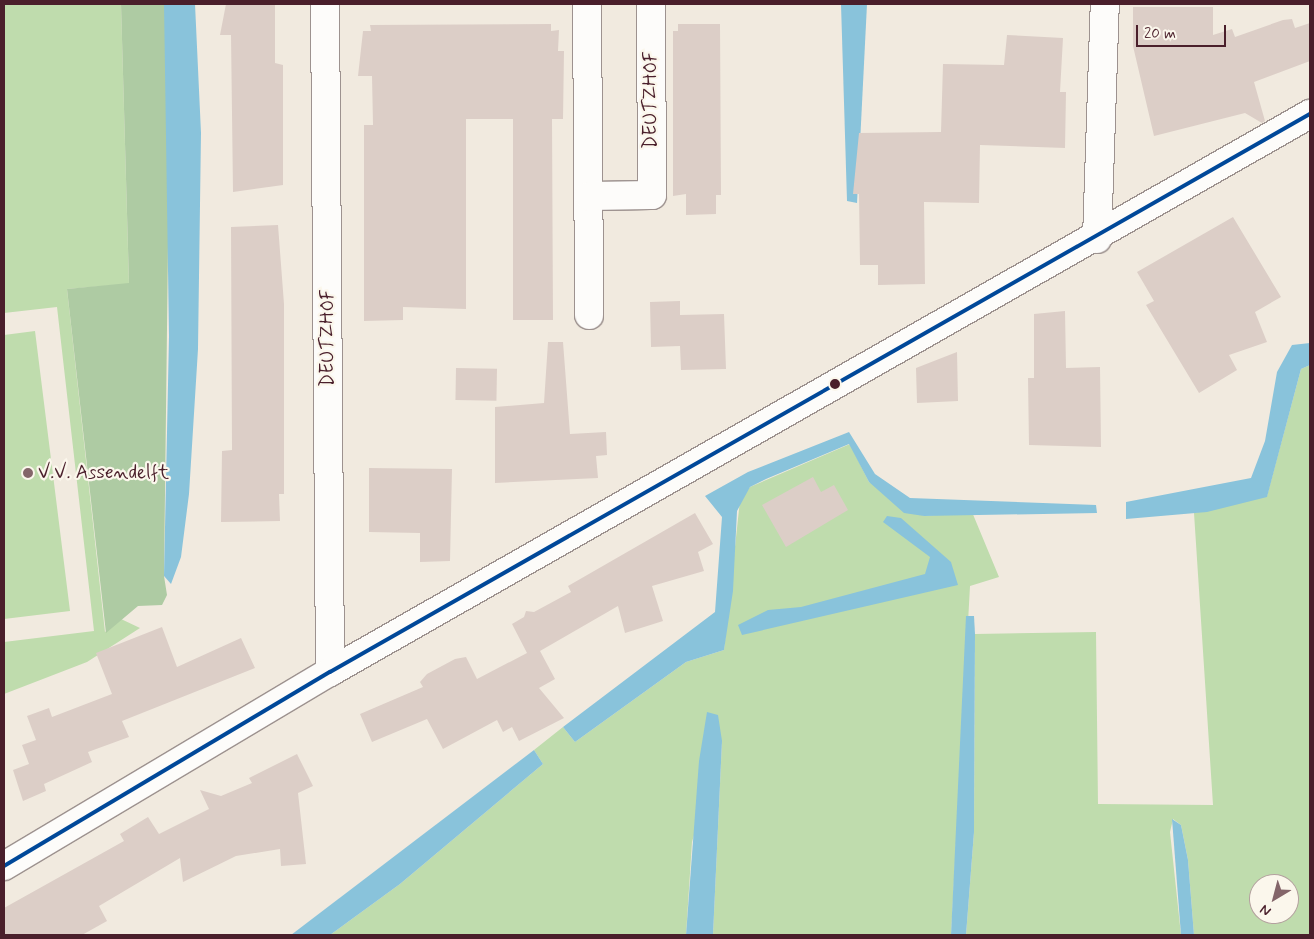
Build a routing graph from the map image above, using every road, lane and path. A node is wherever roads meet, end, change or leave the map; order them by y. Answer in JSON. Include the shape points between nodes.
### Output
{"nodes":[{"id":1,"x":325,"y":4,"type":"edge"},
{"id":2,"x":587,"y":4,"type":"edge"},
{"id":3,"x":651,"y":4,"type":"edge"},
{"id":4,"x":1105,"y":4,"type":"edge"},
{"id":5,"x":1310,"y":114,"type":"edge"},
{"id":6,"x":590,"y":196,"type":"junction"},
{"id":7,"x":1097,"y":239,"type":"junction"},
{"id":8,"x":589,"y":316,"type":"dead end"},
{"id":9,"x":330,"y":672,"type":"junction"},
{"id":10,"x":5,"y":856,"type":"edge"}],
"edges":[{"from":1,"to":9,"type":"street","name":"DEUTZHOF"},
{"from":2,"to":6,"type":"street"},
{"from":3,"to":6,"type":"street","name":"DEUTZHOF","via":[[652,195]]},
{"from":4,"to":7,"type":"street"},
{"from":5,"to":7,"type":"street"},
{"from":6,"to":8,"type":"street"},
{"from":7,"to":9,"type":"street"},
{"from":9,"to":10,"type":"street"}]}
